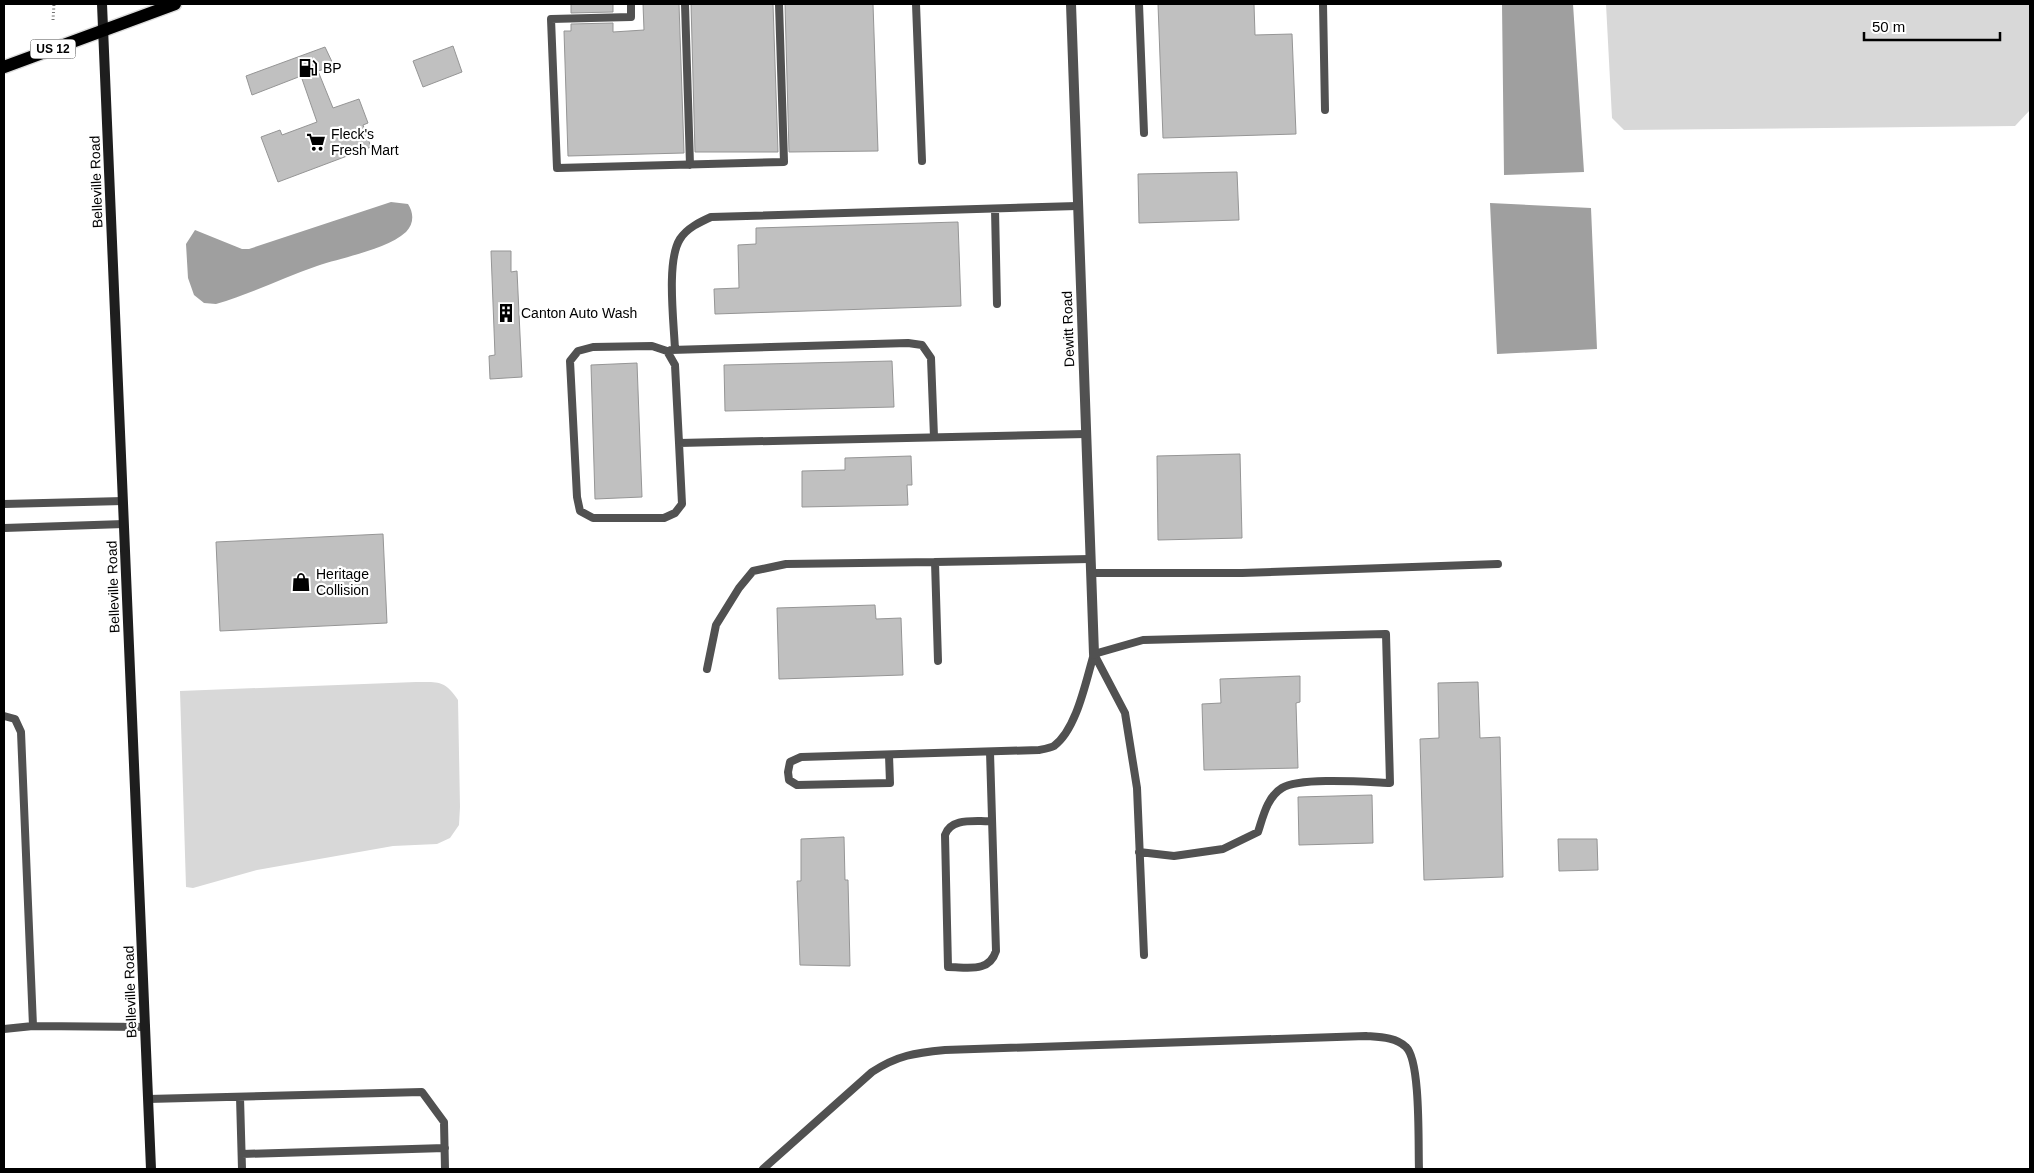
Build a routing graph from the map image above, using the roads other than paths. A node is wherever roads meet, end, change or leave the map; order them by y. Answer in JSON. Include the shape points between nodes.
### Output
{"nodes":[{"id":1,"x":102,"y":4,"type":"edge"},
{"id":2,"x":175,"y":4,"type":"edge"},
{"id":3,"x":631,"y":4,"type":"edge"},
{"id":4,"x":685,"y":4,"type":"edge"},
{"id":5,"x":779,"y":4,"type":"edge"},
{"id":6,"x":916,"y":4,"type":"edge"},
{"id":7,"x":1071,"y":4,"type":"edge"},
{"id":8,"x":1138,"y":4,"type":"edge"},
{"id":9,"x":1322,"y":4,"type":"edge"},
{"id":10,"x":103,"y":30,"type":"junction"},
{"id":11,"x":4,"y":67,"type":"edge"},
{"id":12,"x":1325,"y":110,"type":"dead end"},
{"id":13,"x":1144,"y":133,"type":"dead end"},
{"id":14,"x":922,"y":160,"type":"dead end"},
{"id":15,"x":690,"y":164,"type":"junction"},
{"id":16,"x":1077,"y":206,"type":"junction"},
{"id":17,"x":995,"y":209,"type":"junction"},
{"id":18,"x":997,"y":304,"type":"dead end"},
{"id":19,"x":675,"y":350,"type":"junction"},
{"id":20,"x":667,"y":351,"type":"junction"},
{"id":21,"x":1086,"y":434,"type":"junction"},
{"id":22,"x":934,"y":437,"type":"junction"},
{"id":23,"x":679,"y":443,"type":"junction"},
{"id":24,"x":123,"y":501,"type":"junction"},
{"id":25,"x":4,"y":504,"type":"edge"},
{"id":26,"x":124,"y":524,"type":"junction"},
{"id":27,"x":4,"y":528,"type":"edge"},
{"id":28,"x":1090,"y":558,"type":"junction"},
{"id":29,"x":935,"y":562,"type":"junction"},
{"id":30,"x":1498,"y":564,"type":"dead end"},
{"id":31,"x":1091,"y":574,"type":"junction"},
{"id":32,"x":1094,"y":654,"type":"junction"},
{"id":33,"x":938,"y":661,"type":"dead end"},
{"id":34,"x":707,"y":669,"type":"dead end"},
{"id":35,"x":4,"y":716,"type":"edge"},
{"id":36,"x":990,"y":752,"type":"junction"},
{"id":37,"x":889,"y":755,"type":"junction"},
{"id":38,"x":992,"y":821,"type":"junction"},
{"id":39,"x":1140,"y":852,"type":"junction"},
{"id":40,"x":1144,"y":955,"type":"dead end"},
{"id":41,"x":33,"y":1026,"type":"junction"},
{"id":42,"x":146,"y":1027,"type":"junction"},
{"id":43,"x":4,"y":1029,"type":"edge"},
{"id":44,"x":240,"y":1097,"type":"junction"},
{"id":45,"x":148,"y":1100,"type":"junction"},
{"id":46,"x":445,"y":1148,"type":"junction"},
{"id":47,"x":242,"y":1154,"type":"junction"},
{"id":48,"x":151,"y":1169,"type":"edge"},
{"id":49,"x":242,"y":1169,"type":"edge"},
{"id":50,"x":446,"y":1169,"type":"edge"},
{"id":51,"x":763,"y":1169,"type":"edge"},
{"id":52,"x":1419,"y":1169,"type":"edge"}],
"edges":[{"from":1,"to":10,"type":"main road","name":"Belleville Road"},
{"from":2,"to":10,"type":"main road","number":"US 12"},
{"from":3,"to":15,"type":"lane","via":[[631,17],[552,19],[557,168]]},
{"from":4,"to":15,"type":"lane"},
{"from":5,"to":15,"type":"lane","via":[[784,162]]},
{"from":6,"to":14,"type":"lane"},
{"from":7,"to":16,"type":"street","name":"Dewitt Road"},
{"from":8,"to":13,"type":"lane"},
{"from":9,"to":12,"type":"lane"},
{"from":10,"to":11,"type":"main road","number":"US 12"},
{"from":10,"to":24,"type":"main road","name":"Belleville Road"},
{"from":16,"to":17,"type":"lane"},
{"from":16,"to":21,"type":"street","name":"Dewitt Road"},
{"from":17,"to":18,"type":"lane"},
{"from":17,"to":19,"type":"lane","via":[[711,216],[695,224],[675,248],[672,267]]},
{"from":19,"to":20,"type":"lane"},
{"from":19,"to":22,"type":"lane","via":[[922,345],[931,358]]},
{"from":20,"to":23,"type":"lane","via":[[675,365]]},
{"from":20,"to":23,"type":"lane","via":[[652,346],[593,347],[578,351],[570,361],[580,511],[593,518],[664,518],[675,513],[682,504]]},
{"from":21,"to":22,"type":"lane"},
{"from":21,"to":28,"type":"street","name":"Dewitt Road"},
{"from":22,"to":23,"type":"lane"},
{"from":24,"to":25,"type":"lane"},
{"from":24,"to":26,"type":"main road","name":"Belleville Road"},
{"from":26,"to":27,"type":"lane"},
{"from":26,"to":42,"type":"main road","name":"Belleville Road"},
{"from":28,"to":29,"type":"lane"},
{"from":28,"to":31,"type":"street","name":"Dewitt Road"},
{"from":29,"to":33,"type":"lane"},
{"from":29,"to":34,"type":"lane","via":[[786,564],[753,571],[716,625]]},
{"from":30,"to":31,"type":"lane"},
{"from":31,"to":32,"type":"street","name":"Dewitt Road"},
{"from":32,"to":36,"type":"lane","via":[[1076,711],[1062,738],[1052,747],[1039,750]]},
{"from":32,"to":39,"type":"lane","via":[[1125,713],[1137,788]]},
{"from":32,"to":39,"type":"lane","via":[[1143,640],[1386,634],[1390,783],[1315,781],[1282,788],[1265,809],[1258,832],[1223,849],[1174,856]]},
{"from":35,"to":41,"type":"lane","via":[[15,719],[21,732]]},
{"from":36,"to":37,"type":"lane"},
{"from":36,"to":38,"type":"lane"},
{"from":37,"to":37,"type":"lane","via":[[800,757],[790,762],[788,772],[790,780],[797,785],[890,783]]},
{"from":38,"to":38,"type":"lane","via":[[996,951],[986,966],[948,967],[947,828],[953,823]]},
{"from":39,"to":40,"type":"lane"},
{"from":41,"to":42,"type":"lane"},
{"from":41,"to":43,"type":"lane"},
{"from":42,"to":45,"type":"main road","name":"Belleville Road"},
{"from":44,"to":45,"type":"lane"},
{"from":44,"to":46,"type":"lane","via":[[422,1092],[444,1122]]},
{"from":44,"to":47,"type":"lane"},
{"from":45,"to":48,"type":"main road","name":"Belleville Road"},
{"from":46,"to":47,"type":"lane"},
{"from":46,"to":50,"type":"lane"},
{"from":47,"to":49,"type":"lane"},
{"from":51,"to":52,"type":"lane","via":[[872,1072],[909,1053],[1366,1036],[1396,1041],[1407,1048],[1413,1059]]}]}
